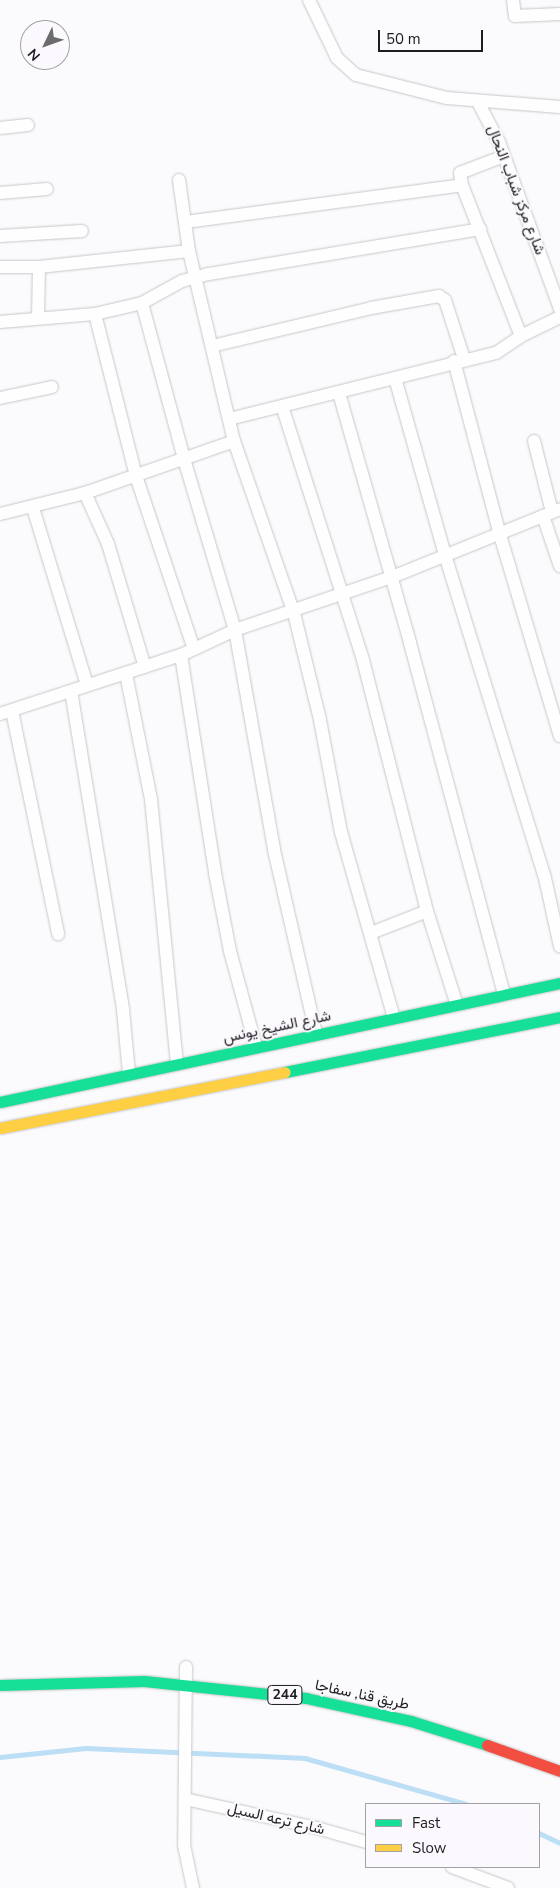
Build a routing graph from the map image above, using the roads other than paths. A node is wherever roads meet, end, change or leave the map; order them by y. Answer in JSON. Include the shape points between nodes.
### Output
{"nodes":[{"id":1,"x":309,"y":0,"type":"edge"},
{"id":2,"x":513,"y":0,"type":"edge"},
{"id":3,"x":560,"y":14,"type":"edge"},
{"id":4,"x":478,"y":102,"type":"junction"},
{"id":5,"x":560,"y":106,"type":"edge"},
{"id":6,"x":28,"y":125,"type":"dead end"},
{"id":7,"x":0,"y":128,"type":"edge"},
{"id":8,"x":504,"y":156,"type":"junction"},
{"id":9,"x":179,"y":180,"type":"dead end"},
{"id":10,"x":462,"y":185,"type":"junction"},
{"id":11,"x":47,"y":189,"type":"dead end"},
{"id":12,"x":0,"y":193,"type":"edge"},
{"id":13,"x":186,"y":222,"type":"junction"},
{"id":14,"x":480,"y":229,"type":"junction"},
{"id":15,"x":82,"y":231,"type":"dead end"},
{"id":16,"x":0,"y":236,"type":"edge"},
{"id":17,"x":189,"y":251,"type":"junction"},
{"id":18,"x":0,"y":267,"type":"edge"},
{"id":19,"x":39,"y":267,"type":"junction"},
{"id":20,"x":197,"y":277,"type":"junction"},
{"id":21,"x":142,"y":302,"type":"junction"},
{"id":22,"x":560,"y":309,"type":"edge"},
{"id":23,"x":95,"y":314,"type":"junction"},
{"id":24,"x":38,"y":318,"type":"junction"},
{"id":25,"x":560,"y":318,"type":"edge"},
{"id":26,"x":0,"y":322,"type":"edge"},
{"id":27,"x":521,"y":336,"type":"junction"},
{"id":28,"x":212,"y":346,"type":"junction"},
{"id":29,"x":459,"y":360,"type":"junction"},
{"id":30,"x":395,"y":378,"type":"junction"},
{"id":31,"x":52,"y":387,"type":"dead end"},
{"id":32,"x":339,"y":393,"type":"junction"},
{"id":33,"x":0,"y":398,"type":"edge"},
{"id":34,"x":283,"y":409,"type":"junction"},
{"id":35,"x":229,"y":419,"type":"junction"},
{"id":36,"x":234,"y":441,"type":"junction"},
{"id":37,"x":534,"y":441,"type":"dead end"},
{"id":38,"x":184,"y":459,"type":"junction"},
{"id":39,"x":136,"y":476,"type":"junction"},
{"id":40,"x":85,"y":493,"type":"junction"},
{"id":41,"x":33,"y":508,"type":"junction"},
{"id":42,"x":552,"y":513,"type":"edge"},
{"id":43,"x":0,"y":514,"type":"edge"},
{"id":44,"x":500,"y":535,"type":"junction"},
{"id":45,"x":445,"y":555,"type":"junction"},
{"id":46,"x":560,"y":566,"type":"edge"},
{"id":47,"x":392,"y":577,"type":"junction"},
{"id":48,"x":342,"y":596,"type":"junction"},
{"id":49,"x":294,"y":612,"type":"junction"},
{"id":50,"x":235,"y":630,"type":"junction"},
{"id":51,"x":194,"y":649,"type":"junction"},
{"id":52,"x":181,"y":655,"type":"junction"},
{"id":53,"x":145,"y":667,"type":"junction"},
{"id":54,"x":126,"y":674,"type":"junction"},
{"id":55,"x":87,"y":685,"type":"junction"},
{"id":56,"x":71,"y":691,"type":"junction"},
{"id":57,"x":6,"y":712,"type":"edge"},
{"id":58,"x":560,"y":736,"type":"edge"},
{"id":59,"x":427,"y":911,"type":"junction"},
{"id":60,"x":371,"y":933,"type":"junction"},
{"id":61,"x":58,"y":934,"type":"dead end"},
{"id":62,"x":560,"y":946,"type":"edge"},
{"id":63,"x":560,"y":983,"type":"edge"},
{"id":64,"x":504,"y":995,"type":"junction"},
{"id":65,"x":457,"y":1005,"type":"junction"},
{"id":66,"x":560,"y":1017,"type":"edge"},
{"id":67,"x":394,"y":1018,"type":"junction"},
{"id":68,"x":316,"y":1034,"type":"junction"},
{"id":69,"x":256,"y":1047,"type":"junction"},
{"id":70,"x":177,"y":1063,"type":"junction"},
{"id":71,"x":129,"y":1074,"type":"junction"},
{"id":72,"x":155,"y":1082,"type":"junction"},
{"id":73,"x":0,"y":1102,"type":"edge"},
{"id":74,"x":0,"y":1128,"type":"edge"},
{"id":75,"x":169,"y":1666,"type":"dead end"},
{"id":76,"x":191,"y":1668,"type":"joint"},
{"id":77,"x":187,"y":1683,"type":"junction"},
{"id":78,"x":0,"y":1685,"type":"edge"},
{"id":79,"x":560,"y":1771,"type":"edge"},
{"id":80,"x":185,"y":1799,"type":"junction"},
{"id":81,"x":365,"y":1842,"type":"edge"},
{"id":82,"x":455,"y":1868,"type":"edge"},
{"id":83,"x":192,"y":1888,"type":"edge"},
{"id":84,"x":508,"y":1888,"type":"edge"}],
"edges":[{"from":1,"to":4,"type":"street","via":[[342,65],[356,75],[416,92]]},
{"from":2,"to":3,"type":"street","via":[[515,16]]},
{"from":4,"to":5,"type":"street"},
{"from":4,"to":8,"type":"street","name":"شارع مركز شباب النحال"},
{"from":6,"to":7,"type":"street"},
{"from":8,"to":10,"type":"street","via":[[460,173]]},
{"from":8,"to":22,"type":"street","name":"شارع مركز شباب النحال"},
{"from":9,"to":13,"type":"street"},
{"from":10,"to":13,"type":"street"},
{"from":10,"to":14,"type":"street"},
{"from":11,"to":12,"type":"street"},
{"from":13,"to":17,"type":"street"},
{"from":14,"to":20,"type":"street"},
{"from":14,"to":27,"type":"street"},
{"from":15,"to":16,"type":"street"},
{"from":17,"to":19,"type":"street"},
{"from":17,"to":20,"type":"street"},
{"from":18,"to":19,"type":"street"},
{"from":19,"to":24,"type":"street"},
{"from":20,"to":21,"type":"street"},
{"from":20,"to":28,"type":"street"},
{"from":21,"to":23,"type":"street"},
{"from":21,"to":38,"type":"street"},
{"from":23,"to":24,"type":"street"},
{"from":23,"to":39,"type":"street"},
{"from":24,"to":26,"type":"street"},
{"from":25,"to":27,"type":"street"},
{"from":27,"to":29,"type":"street","via":[[496,353]]},
{"from":28,"to":29,"type":"street","via":[[440,296],[445,300]]},
{"from":28,"to":35,"type":"street"},
{"from":29,"to":30,"type":"street"},
{"from":29,"to":44,"type":"street"},
{"from":30,"to":32,"type":"street"},
{"from":30,"to":45,"type":"street"},
{"from":31,"to":33,"type":"street"},
{"from":32,"to":34,"type":"street"},
{"from":32,"to":47,"type":"street"},
{"from":34,"to":35,"type":"street"},
{"from":34,"to":48,"type":"street"},
{"from":35,"to":36,"type":"street"},
{"from":36,"to":38,"type":"street"},
{"from":36,"to":49,"type":"street"},
{"from":37,"to":42,"type":"street"},
{"from":38,"to":39,"type":"street"},
{"from":38,"to":50,"type":"street"},
{"from":39,"to":40,"type":"street"},
{"from":39,"to":51,"type":"street"},
{"from":40,"to":41,"type":"street"},
{"from":40,"to":53,"type":"street","via":[[108,544]]},
{"from":41,"to":43,"type":"street"},
{"from":41,"to":55,"type":"street"},
{"from":42,"to":44,"type":"street"},
{"from":42,"to":46,"type":"street"},
{"from":44,"to":45,"type":"street"},
{"from":44,"to":58,"type":"street"},
{"from":45,"to":47,"type":"street"},
{"from":45,"to":62,"type":"street","via":[[545,878]]},
{"from":47,"to":48,"type":"street"},
{"from":47,"to":64,"type":"street"},
{"from":48,"to":49,"type":"street"},
{"from":48,"to":59,"type":"street","via":[[363,660]]},
{"from":49,"to":50,"type":"street"},
{"from":49,"to":60,"type":"street","via":[[320,720],[340,832]]},
{"from":50,"to":51,"type":"street"},
{"from":50,"to":68,"type":"street","via":[[274,850]]},
{"from":51,"to":52,"type":"street"},
{"from":52,"to":53,"type":"street"},
{"from":52,"to":69,"type":"street","via":[[215,873],[230,950]]},
{"from":53,"to":54,"type":"street"},
{"from":54,"to":55,"type":"street"},
{"from":54,"to":70,"type":"street","via":[[151,799]]},
{"from":55,"to":56,"type":"street"},
{"from":56,"to":57,"type":"street"},
{"from":56,"to":71,"type":"street","via":[[123,1010]]},
{"from":57,"to":61,"type":"street"},
{"from":59,"to":60,"type":"street"},
{"from":59,"to":65,"type":"street"},
{"from":60,"to":67,"type":"street"},
{"from":63,"to":64,"type":"main road","name":"شارع الشيخ يونس"},
{"from":64,"to":65,"type":"main road","name":"شارع الشيخ يونس"},
{"from":65,"to":67,"type":"main road","name":"شارع الشيخ يونس"},
{"from":66,"to":72,"type":"main road","name":"شارع الشيخ يونس"},
{"from":67,"to":68,"type":"main road","name":"شارع الشيخ يونس"},
{"from":68,"to":69,"type":"main road","name":"شارع الشيخ يونس"},
{"from":69,"to":70,"type":"main road","name":"شارع الشيخ يونس"},
{"from":70,"to":72,"type":"main road","name":"شارع الشيخ يونس"},
{"from":71,"to":72,"type":"main road","name":"شارع الشيخ يونس"},
{"from":71,"to":73,"type":"main road","name":"شارع الشيخ يونس"},
{"from":72,"to":74,"type":"main road","name":"شارع الشيخ يونس"},
{"from":75,"to":76,"type":"main road"},
{"from":76,"to":77,"type":"street"},
{"from":77,"to":78,"type":"main road","name":"طريق قنا, سفاجا","number":"244","via":[[102,1680]]},
{"from":77,"to":79,"type":"main road","name":"طريق قنا, سفاجا","number":"244","via":[[282,1694],[378,1713],[476,1740]]},
{"from":77,"to":80,"type":"street"},
{"from":80,"to":81,"type":"street","name":"شارع ترعه السيل"},
{"from":80,"to":83,"type":"street","via":[[184,1845]]},
{"from":82,"to":84,"type":"street"}]}
